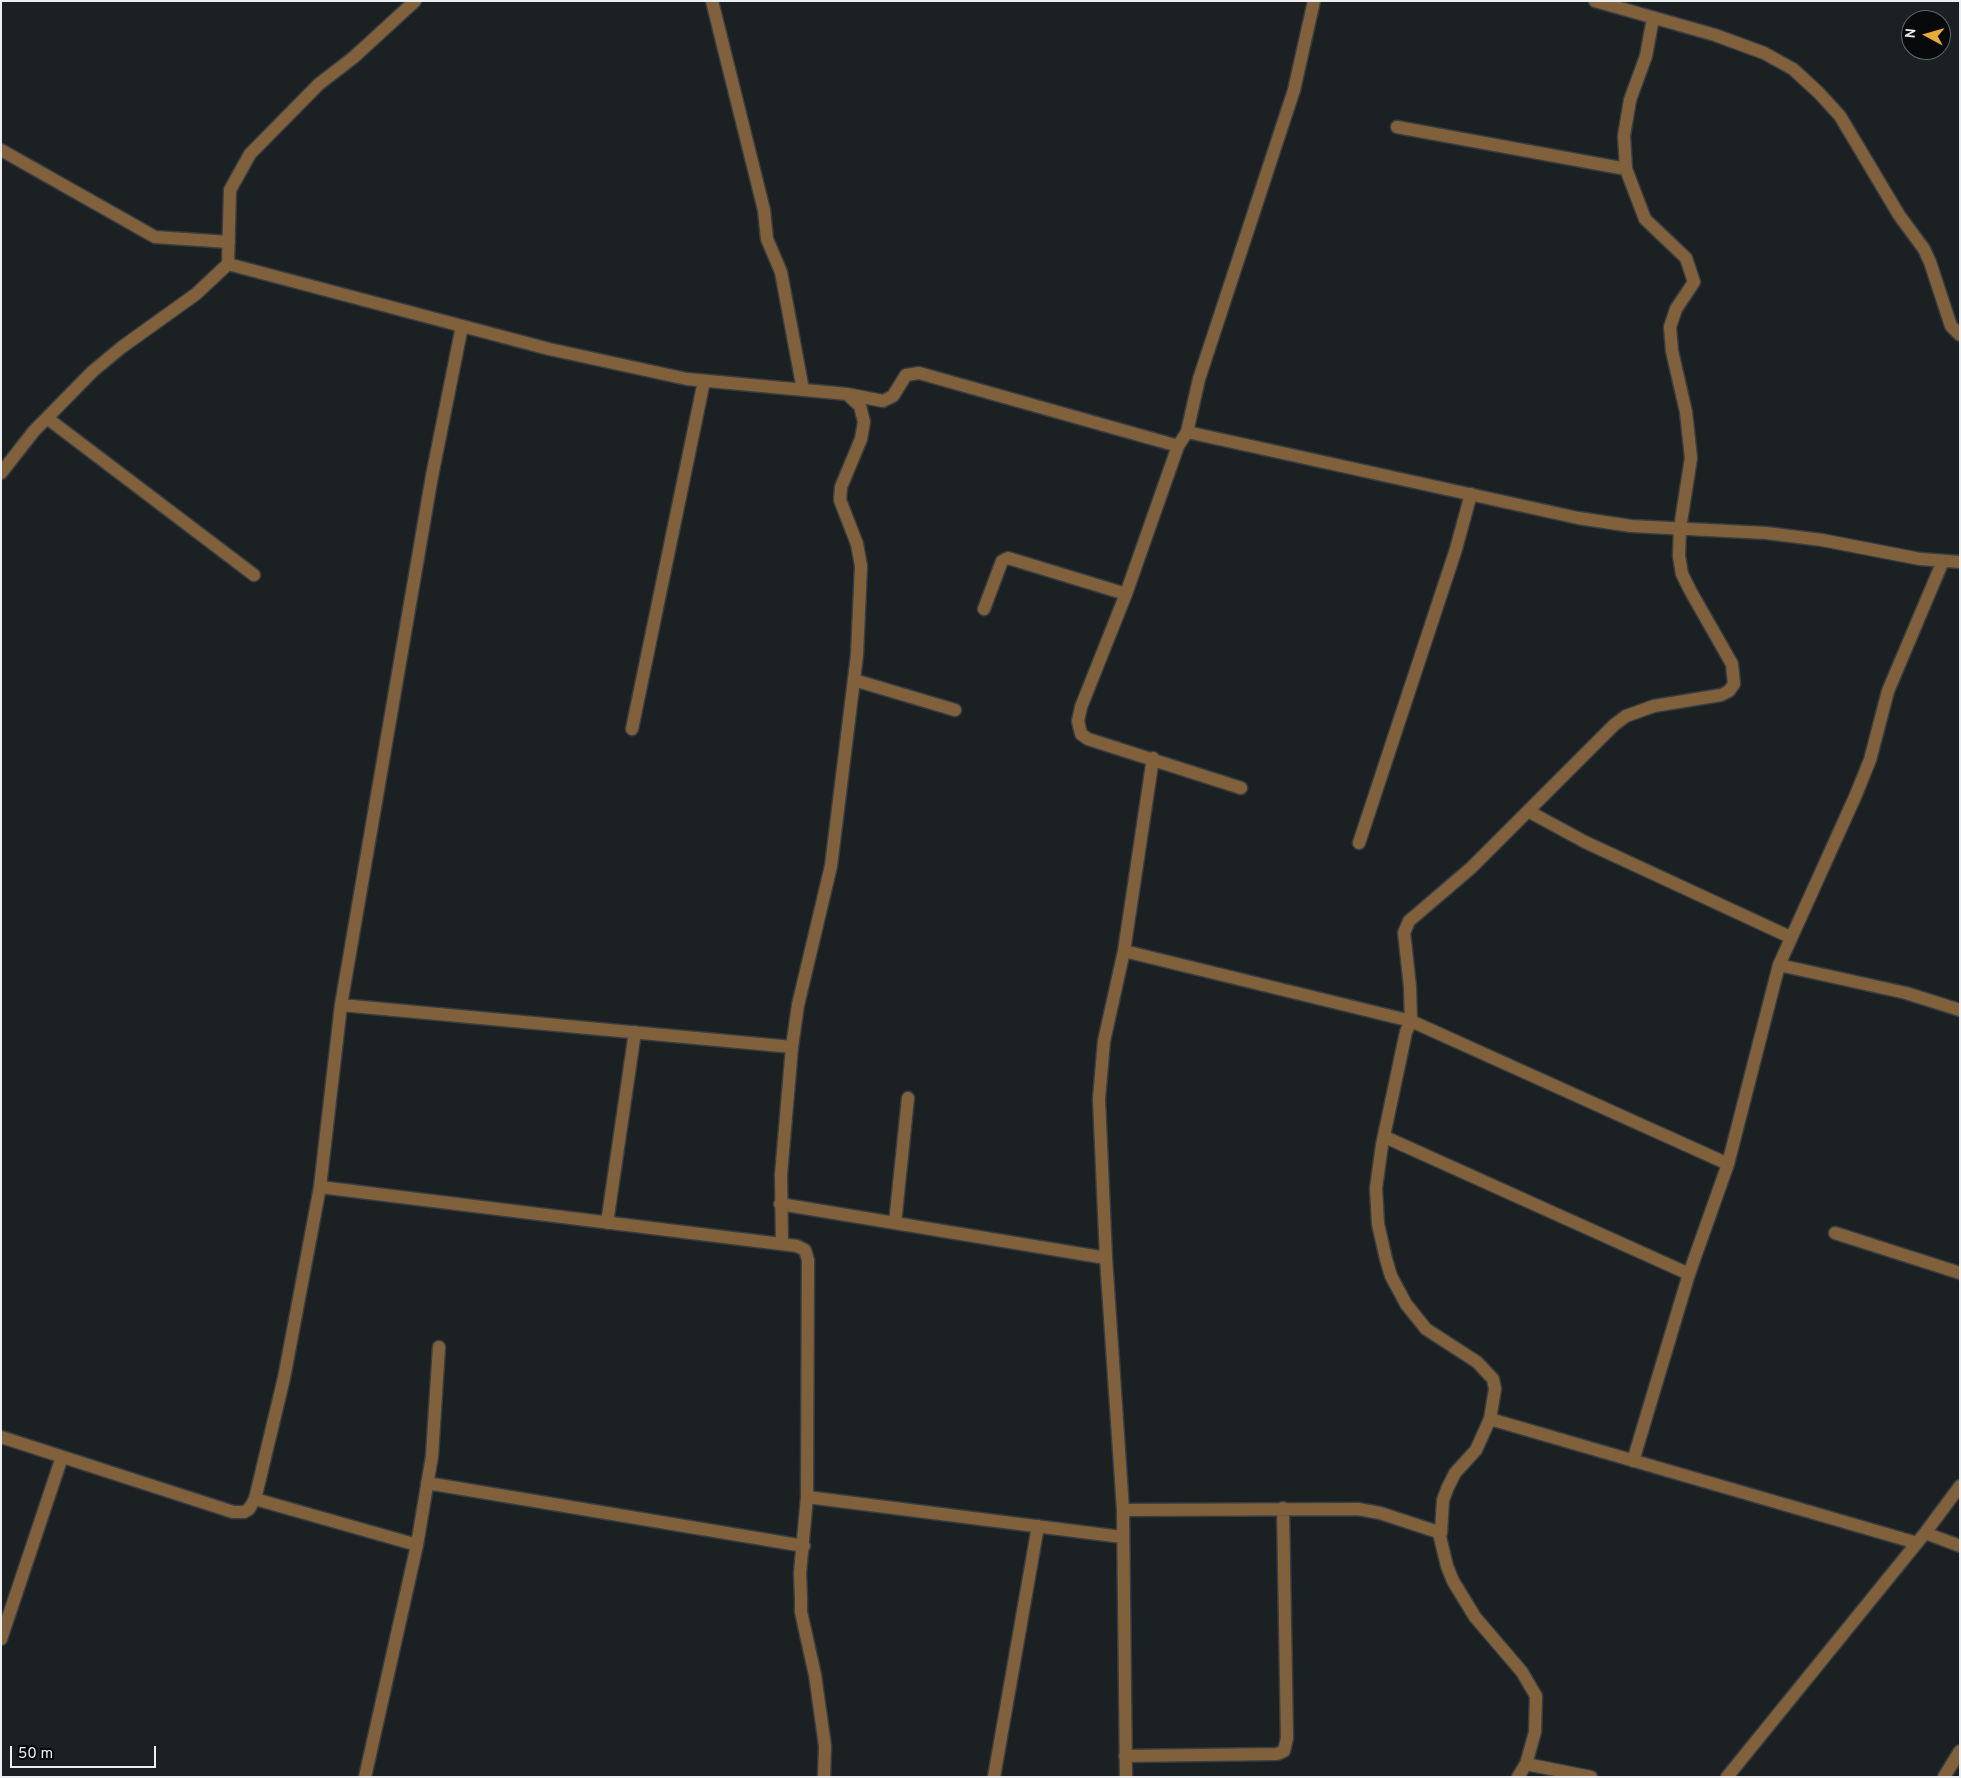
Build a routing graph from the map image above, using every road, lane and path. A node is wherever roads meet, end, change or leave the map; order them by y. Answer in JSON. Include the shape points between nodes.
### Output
{"nodes":[{"id":1,"x":415,"y":1,"type":"edge"},
{"id":2,"x":712,"y":1,"type":"edge"},
{"id":3,"x":1314,"y":1,"type":"edge"},
{"id":4,"x":1596,"y":1,"type":"edge"},
{"id":5,"x":1653,"y":18,"type":"junction"},
{"id":6,"x":1397,"y":127,"type":"dead end"},
{"id":7,"x":1,"y":150,"type":"edge"},
{"id":8,"x":1626,"y":169,"type":"junction"},
{"id":9,"x":229,"y":242,"type":"junction"},
{"id":10,"x":228,"y":264,"type":"junction"},
{"id":11,"x":462,"y":326,"type":"junction"},
{"id":12,"x":1960,"y":335,"type":"edge"},
{"id":13,"x":704,"y":380,"type":"junction"},
{"id":14,"x":803,"y":390,"type":"junction"},
{"id":15,"x":847,"y":394,"type":"junction"},
{"id":16,"x":47,"y":418,"type":"junction"},
{"id":17,"x":1187,"y":432,"type":"junction"},
{"id":18,"x":1178,"y":446,"type":"junction"},
{"id":19,"x":1,"y":473,"type":"edge"},
{"id":20,"x":1471,"y":494,"type":"junction"},
{"id":21,"x":1680,"y":528,"type":"junction"},
{"id":22,"x":1943,"y":561,"type":"junction"},
{"id":23,"x":1960,"y":562,"type":"edge"},
{"id":24,"x":254,"y":576,"type":"dead end"},
{"id":25,"x":1126,"y":594,"type":"junction"},
{"id":26,"x":984,"y":609,"type":"dead end"},
{"id":27,"x":854,"y":680,"type":"junction"},
{"id":28,"x":955,"y":710,"type":"dead end"},
{"id":29,"x":632,"y":729,"type":"dead end"},
{"id":30,"x":1153,"y":758,"type":"junction"},
{"id":31,"x":1241,"y":788,"type":"dead end"},
{"id":32,"x":1528,"y":811,"type":"junction"},
{"id":33,"x":1359,"y":843,"type":"dead end"},
{"id":34,"x":1790,"y":937,"type":"junction"},
{"id":35,"x":1124,"y":951,"type":"junction"},
{"id":36,"x":1779,"y":966,"type":"junction"},
{"id":37,"x":341,"y":1005,"type":"junction"},
{"id":38,"x":1960,"y":1010,"type":"edge"},
{"id":39,"x":1411,"y":1021,"type":"junction"},
{"id":40,"x":635,"y":1032,"type":"junction"},
{"id":41,"x":792,"y":1047,"type":"junction"},
{"id":42,"x":908,"y":1098,"type":"dead end"},
{"id":43,"x":1385,"y":1137,"type":"junction"},
{"id":44,"x":1728,"y":1164,"type":"junction"},
{"id":45,"x":320,"y":1187,"type":"junction"},
{"id":46,"x":780,"y":1204,"type":"junction"},
{"id":47,"x":607,"y":1223,"type":"junction"},
{"id":48,"x":895,"y":1223,"type":"junction"},
{"id":49,"x":1835,"y":1233,"type":"dead end"},
{"id":50,"x":782,"y":1244,"type":"junction"},
{"id":51,"x":1106,"y":1258,"type":"junction"},
{"id":52,"x":1960,"y":1273,"type":"edge"},
{"id":53,"x":1689,"y":1274,"type":"junction"},
{"id":54,"x":439,"y":1347,"type":"dead end"},
{"id":55,"x":1490,"y":1419,"type":"junction"},
{"id":56,"x":1,"y":1437,"type":"edge"},
{"id":57,"x":62,"y":1456,"type":"junction"},
{"id":58,"x":1633,"y":1461,"type":"junction"},
{"id":59,"x":427,"y":1483,"type":"junction"},
{"id":60,"x":1960,"y":1486,"type":"edge"},
{"id":61,"x":807,"y":1497,"type":"junction"},
{"id":62,"x":255,"y":1499,"type":"junction"},
{"id":63,"x":1283,"y":1508,"type":"junction"},
{"id":64,"x":1123,"y":1510,"type":"junction"},
{"id":65,"x":1038,"y":1526,"type":"junction"},
{"id":66,"x":1441,"y":1533,"type":"junction"},
{"id":67,"x":1122,"y":1537,"type":"junction"},
{"id":68,"x":1921,"y":1538,"type":"junction"},
{"id":69,"x":418,"y":1545,"type":"junction"},
{"id":70,"x":804,"y":1546,"type":"junction"},
{"id":71,"x":1960,"y":1546,"type":"edge"},
{"id":72,"x":1,"y":1639,"type":"edge"},
{"id":73,"x":1960,"y":1750,"type":"edge"},
{"id":74,"x":1125,"y":1756,"type":"junction"},
{"id":75,"x":1526,"y":1764,"type":"junction"},
{"id":76,"x":365,"y":1777,"type":"edge"},
{"id":77,"x":824,"y":1777,"type":"edge"},
{"id":78,"x":994,"y":1777,"type":"edge"},
{"id":79,"x":1126,"y":1777,"type":"edge"},
{"id":80,"x":1518,"y":1777,"type":"edge"},
{"id":81,"x":1591,"y":1777,"type":"edge"},
{"id":82,"x":1728,"y":1777,"type":"edge"},
{"id":83,"x":1944,"y":1777,"type":"edge"}],
"edges":[{"from":1,"to":9,"type":"street","via":[[319,84],[250,154],[230,190]]},
{"from":2,"to":14,"type":"street","via":[[764,210],[767,239],[781,272]]},
{"from":3,"to":17,"type":"street","via":[[1294,90],[1199,379]]},
{"from":4,"to":5,"type":"street"},
{"from":5,"to":8,"type":"street","via":[[1624,136]]},
{"from":5,"to":12,"type":"street","via":[[1764,53],[1793,69],[1819,93],[1840,116],[1899,215],[1924,249],[1951,326]]},
{"from":6,"to":8,"type":"street"},
{"from":7,"to":9,"type":"street","via":[[155,237]]},
{"from":8,"to":21,"type":"street","via":[[1645,219],[1686,258],[1694,282],[1676,309],[1670,327],[1691,458]]},
{"from":9,"to":10,"type":"street"},
{"from":10,"to":11,"type":"street"},
{"from":10,"to":16,"type":"street","via":[[196,294],[93,371]]},
{"from":11,"to":13,"type":"street","via":[[558,351],[686,379]]},
{"from":11,"to":37,"type":"street","via":[[432,476]]},
{"from":13,"to":14,"type":"street"},
{"from":13,"to":29,"type":"street"},
{"from":14,"to":15,"type":"street"},
{"from":15,"to":18,"type":"street","via":[[886,400],[893,396],[906,376],[919,373]]},
{"from":15,"to":27,"type":"street","via":[[860,406],[864,422],[841,486],[840,500],[862,566]]},
{"from":16,"to":19,"type":"street"},
{"from":16,"to":24,"type":"street"},
{"from":17,"to":18,"type":"street"},
{"from":17,"to":20,"type":"street"},
{"from":18,"to":25,"type":"street"},
{"from":20,"to":21,"type":"street","via":[[1612,523]]},
{"from":20,"to":33,"type":"street","via":[[1456,549]]},
{"from":21,"to":22,"type":"street","via":[[1822,540]]},
{"from":21,"to":32,"type":"street","via":[[1682,574],[1732,664],[1735,679],[1732,687],[1721,695],[1654,706],[1626,716]]},
{"from":22,"to":23,"type":"street"},
{"from":22,"to":34,"type":"street","via":[[1888,692],[1870,760],[1855,797]]},
{"from":25,"to":26,"type":"street","via":[[1008,558],[999,567]]},
{"from":25,"to":30,"type":"street","via":[[1081,707],[1078,726],[1088,739]]},
{"from":27,"to":28,"type":"street"},
{"from":27,"to":41,"type":"street","via":[[831,866],[798,1005]]},
{"from":30,"to":31,"type":"street"},
{"from":30,"to":35,"type":"street"},
{"from":32,"to":34,"type":"street","via":[[1585,842]]},
{"from":32,"to":39,"type":"street","via":[[1472,868],[1409,921],[1404,933]]},
{"from":34,"to":36,"type":"street"},
{"from":35,"to":39,"type":"street"},
{"from":35,"to":51,"type":"street","via":[[1104,1041],[1100,1082]]},
{"from":36,"to":38,"type":"street","via":[[1906,993]]},
{"from":36,"to":44,"type":"street"},
{"from":37,"to":40,"type":"street"},
{"from":37,"to":45,"type":"street"},
{"from":39,"to":43,"type":"street"},
{"from":39,"to":44,"type":"street"},
{"from":40,"to":41,"type":"street"},
{"from":40,"to":47,"type":"street"},
{"from":41,"to":46,"type":"street"},
{"from":42,"to":48,"type":"street"},
{"from":43,"to":53,"type":"street"},
{"from":43,"to":55,"type":"street","via":[[1378,1169],[1376,1204],[1391,1276],[1406,1304],[1426,1329],[1477,1362],[1493,1379],[1495,1389]]},
{"from":44,"to":53,"type":"street"},
{"from":45,"to":47,"type":"street"},
{"from":45,"to":62,"type":"street","via":[[284,1378]]},
{"from":46,"to":48,"type":"street"},
{"from":46,"to":50,"type":"street"},
{"from":47,"to":50,"type":"street"},
{"from":48,"to":51,"type":"street"},
{"from":49,"to":52,"type":"street"},
{"from":50,"to":61,"type":"street","via":[[802,1248],[808,1255]]},
{"from":51,"to":64,"type":"street"},
{"from":53,"to":58,"type":"street"},
{"from":54,"to":59,"type":"street","via":[[432,1456]]},
{"from":55,"to":58,"type":"street"},
{"from":55,"to":66,"type":"street","via":[[1476,1450],[1455,1473],[1448,1487],[1443,1500]]},
{"from":56,"to":57,"type":"street"},
{"from":57,"to":62,"type":"street","via":[[234,1512],[249,1510]]},
{"from":57,"to":72,"type":"street"},
{"from":58,"to":68,"type":"street"},
{"from":59,"to":69,"type":"street"},
{"from":59,"to":70,"type":"street"},
{"from":60,"to":68,"type":"street"},
{"from":61,"to":65,"type":"street"},
{"from":61,"to":70,"type":"street"},
{"from":62,"to":69,"type":"street"},
{"from":63,"to":64,"type":"street"},
{"from":63,"to":66,"type":"street","via":[[1368,1510]]},
{"from":63,"to":74,"type":"street","via":[[1287,1738],[1284,1751],[1277,1754]]},
{"from":64,"to":67,"type":"street"},
{"from":65,"to":67,"type":"street"},
{"from":65,"to":78,"type":"street"},
{"from":66,"to":75,"type":"street","via":[[1446,1566],[1453,1581],[1475,1617],[1522,1672],[1536,1696],[1535,1732]]},
{"from":67,"to":74,"type":"street"},
{"from":68,"to":71,"type":"street"},
{"from":68,"to":82,"type":"street"},
{"from":69,"to":76,"type":"street"},
{"from":70,"to":77,"type":"street","via":[[800,1572],[801,1612],[816,1675]]},
{"from":73,"to":83,"type":"street"},
{"from":74,"to":79,"type":"street"},
{"from":75,"to":80,"type":"street"},
{"from":75,"to":81,"type":"street"}]}
